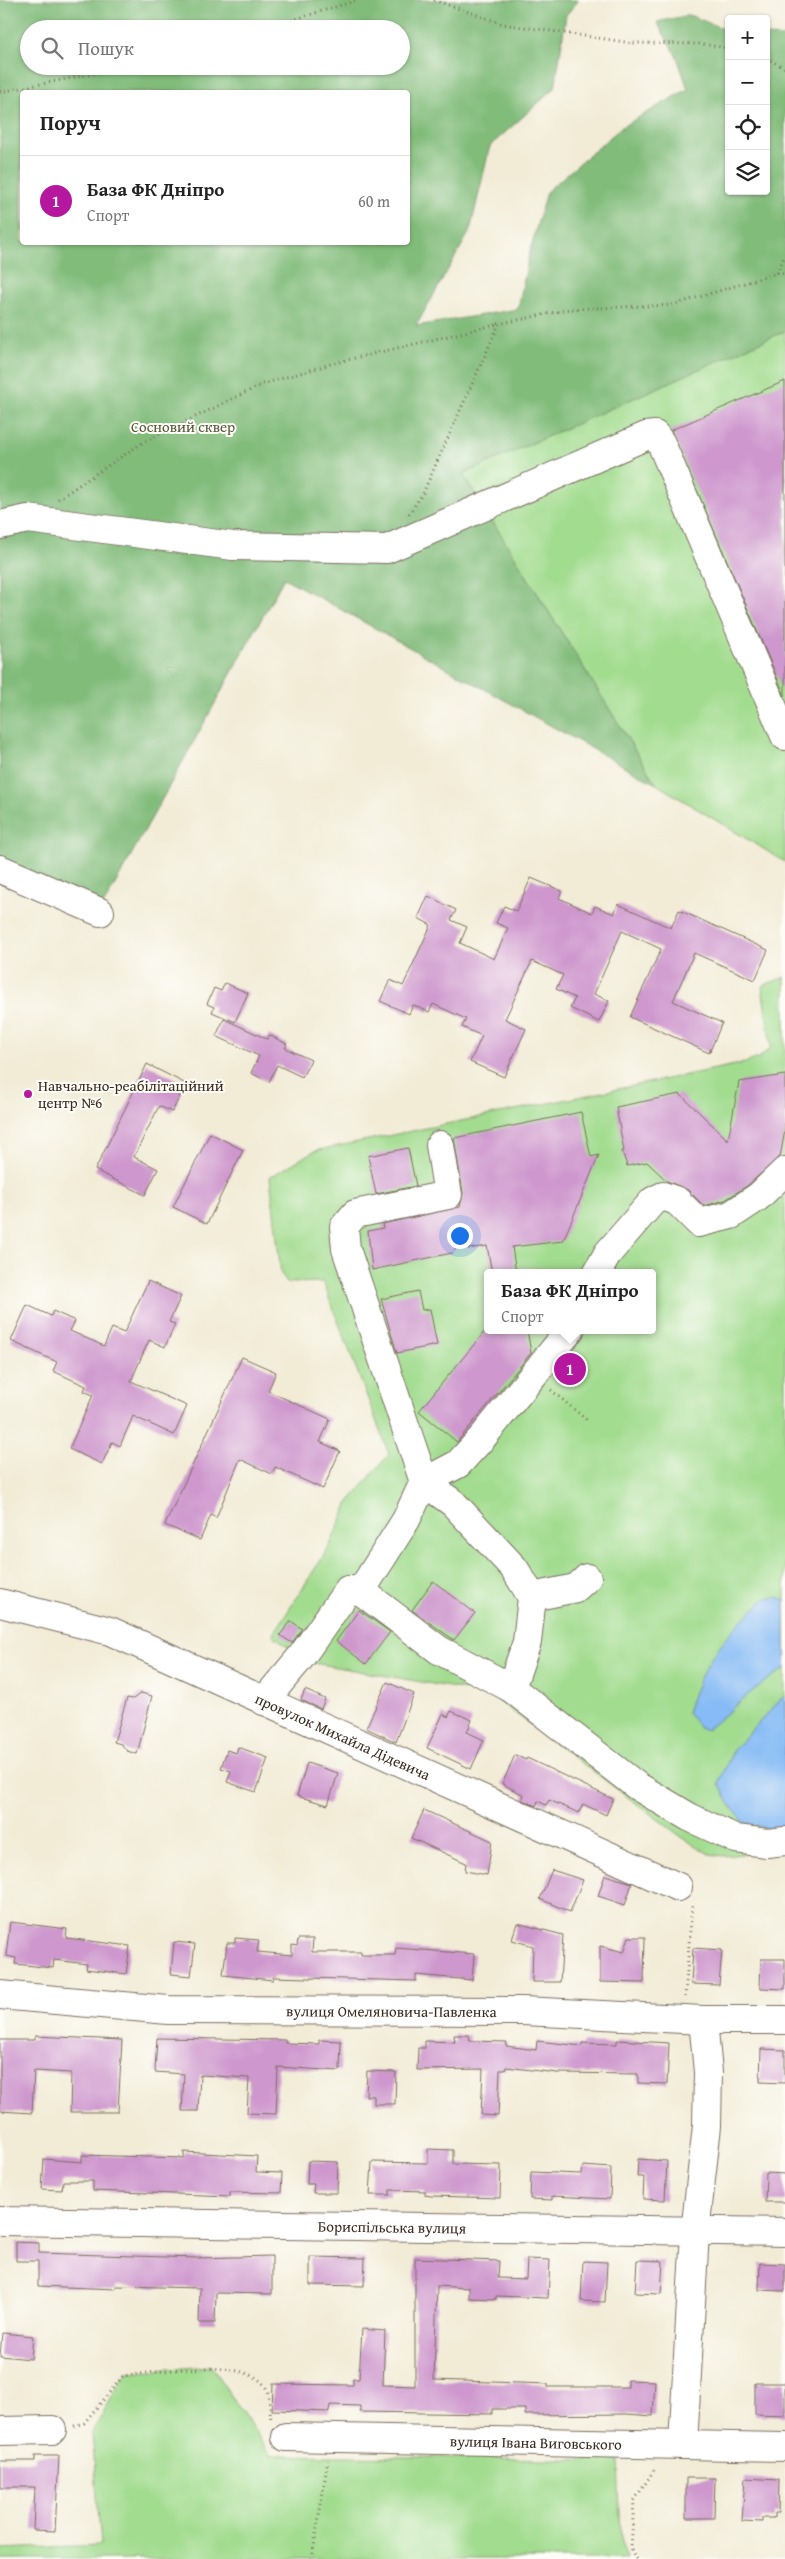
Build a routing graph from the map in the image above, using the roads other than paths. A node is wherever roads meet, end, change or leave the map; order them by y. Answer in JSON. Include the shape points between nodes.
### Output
{"nodes":[{"id":1,"x":0,"y":525,"type":"edge"},
{"id":2,"x":785,"y":736,"type":"edge"},
{"id":3,"x":0,"y":869,"type":"edge"},
{"id":4,"x":100,"y":912,"type":"dead end"},
{"id":5,"x":440,"y":1145,"type":"dead end"},
{"id":6,"x":785,"y":1171,"type":"edge"},
{"id":7,"x":600,"y":1269,"type":"edge"},
{"id":8,"x":567,"y":1334,"type":"edge"},
{"id":9,"x":424,"y":1482,"type":"junction"},
{"id":10,"x":587,"y":1578,"type":"dead end"},
{"id":11,"x":361,"y":1591,"type":"junction"},
{"id":12,"x":532,"y":1597,"type":"junction"},
{"id":13,"x":0,"y":1603,"type":"edge"},
{"id":14,"x":511,"y":1688,"type":"junction"},
{"id":15,"x":264,"y":1701,"type":"junction"},
{"id":16,"x":785,"y":1841,"type":"edge"},
{"id":17,"x":678,"y":1887,"type":"road end"},
{"id":18,"x":0,"y":1995,"type":"edge"},
{"id":19,"x":693,"y":2019,"type":"junction"},
{"id":20,"x":785,"y":2020,"type":"edge"},
{"id":21,"x":0,"y":2221,"type":"edge"},
{"id":22,"x":695,"y":2232,"type":"junction"},
{"id":23,"x":785,"y":2232,"type":"edge"},
{"id":24,"x":52,"y":2430,"type":"road end"},
{"id":25,"x":0,"y":2431,"type":"edge"},
{"id":26,"x":286,"y":2437,"type":"road end"},
{"id":27,"x":683,"y":2445,"type":"junction"},
{"id":28,"x":785,"y":2447,"type":"edge"}],
"edges":[{"from":1,"to":2,"type":"street","via":[[28,519],[233,546],[387,549],[646,436],[655,435]]},
{"from":3,"to":4,"type":"street"},
{"from":5,"to":9,"type":"street","via":[[448,1195],[355,1214],[344,1227],[346,1249]]},
{"from":6,"to":7,"type":"street","via":[[758,1197],[731,1215],[699,1224],[677,1201],[663,1196],[653,1201],[608,1253]]},
{"from":8,"to":9,"type":"street","via":[[458,1464]]},
{"from":9,"to":11,"type":"street","via":[[406,1520]]},
{"from":9,"to":12,"type":"street","via":[[460,1510],[514,1568]]},
{"from":10,"to":12,"type":"street","via":[[576,1588]]},
{"from":11,"to":14,"type":"street","via":[[439,1650]]},
{"from":11,"to":15,"type":"street","via":[[348,1590],[301,1657]]},
{"from":12,"to":14,"type":"street","via":[[527,1642]]},
{"from":13,"to":15,"type":"street","name":"провулок Михайла Дідевича","via":[[110,1631]]},
{"from":14,"to":16,"type":"street","via":[[637,1786],[689,1817],[736,1839],[767,1843]]},
{"from":15,"to":17,"type":"street","name":"провулок Михайла Дідевича"},
{"from":18,"to":19,"type":"street","name":"вулиця Омеляновича-Павленка","via":[[168,2010],[523,2011]]},
{"from":19,"to":20,"type":"street","name":"вулиця Омеляновича-Павленка"},
{"from":19,"to":22,"type":"street","via":[[708,2072],[707,2117]]},
{"from":21,"to":22,"type":"street","name":"Бориспільська вулиця"},
{"from":22,"to":23,"type":"street","name":"Бориспільська вулиця"},
{"from":22,"to":27,"type":"street"},
{"from":24,"to":25,"type":"street"},
{"from":26,"to":27,"type":"street","name":"вулиця Івана Виговського"},
{"from":27,"to":28,"type":"street","name":"вулиця Івана Виговського"}]}
